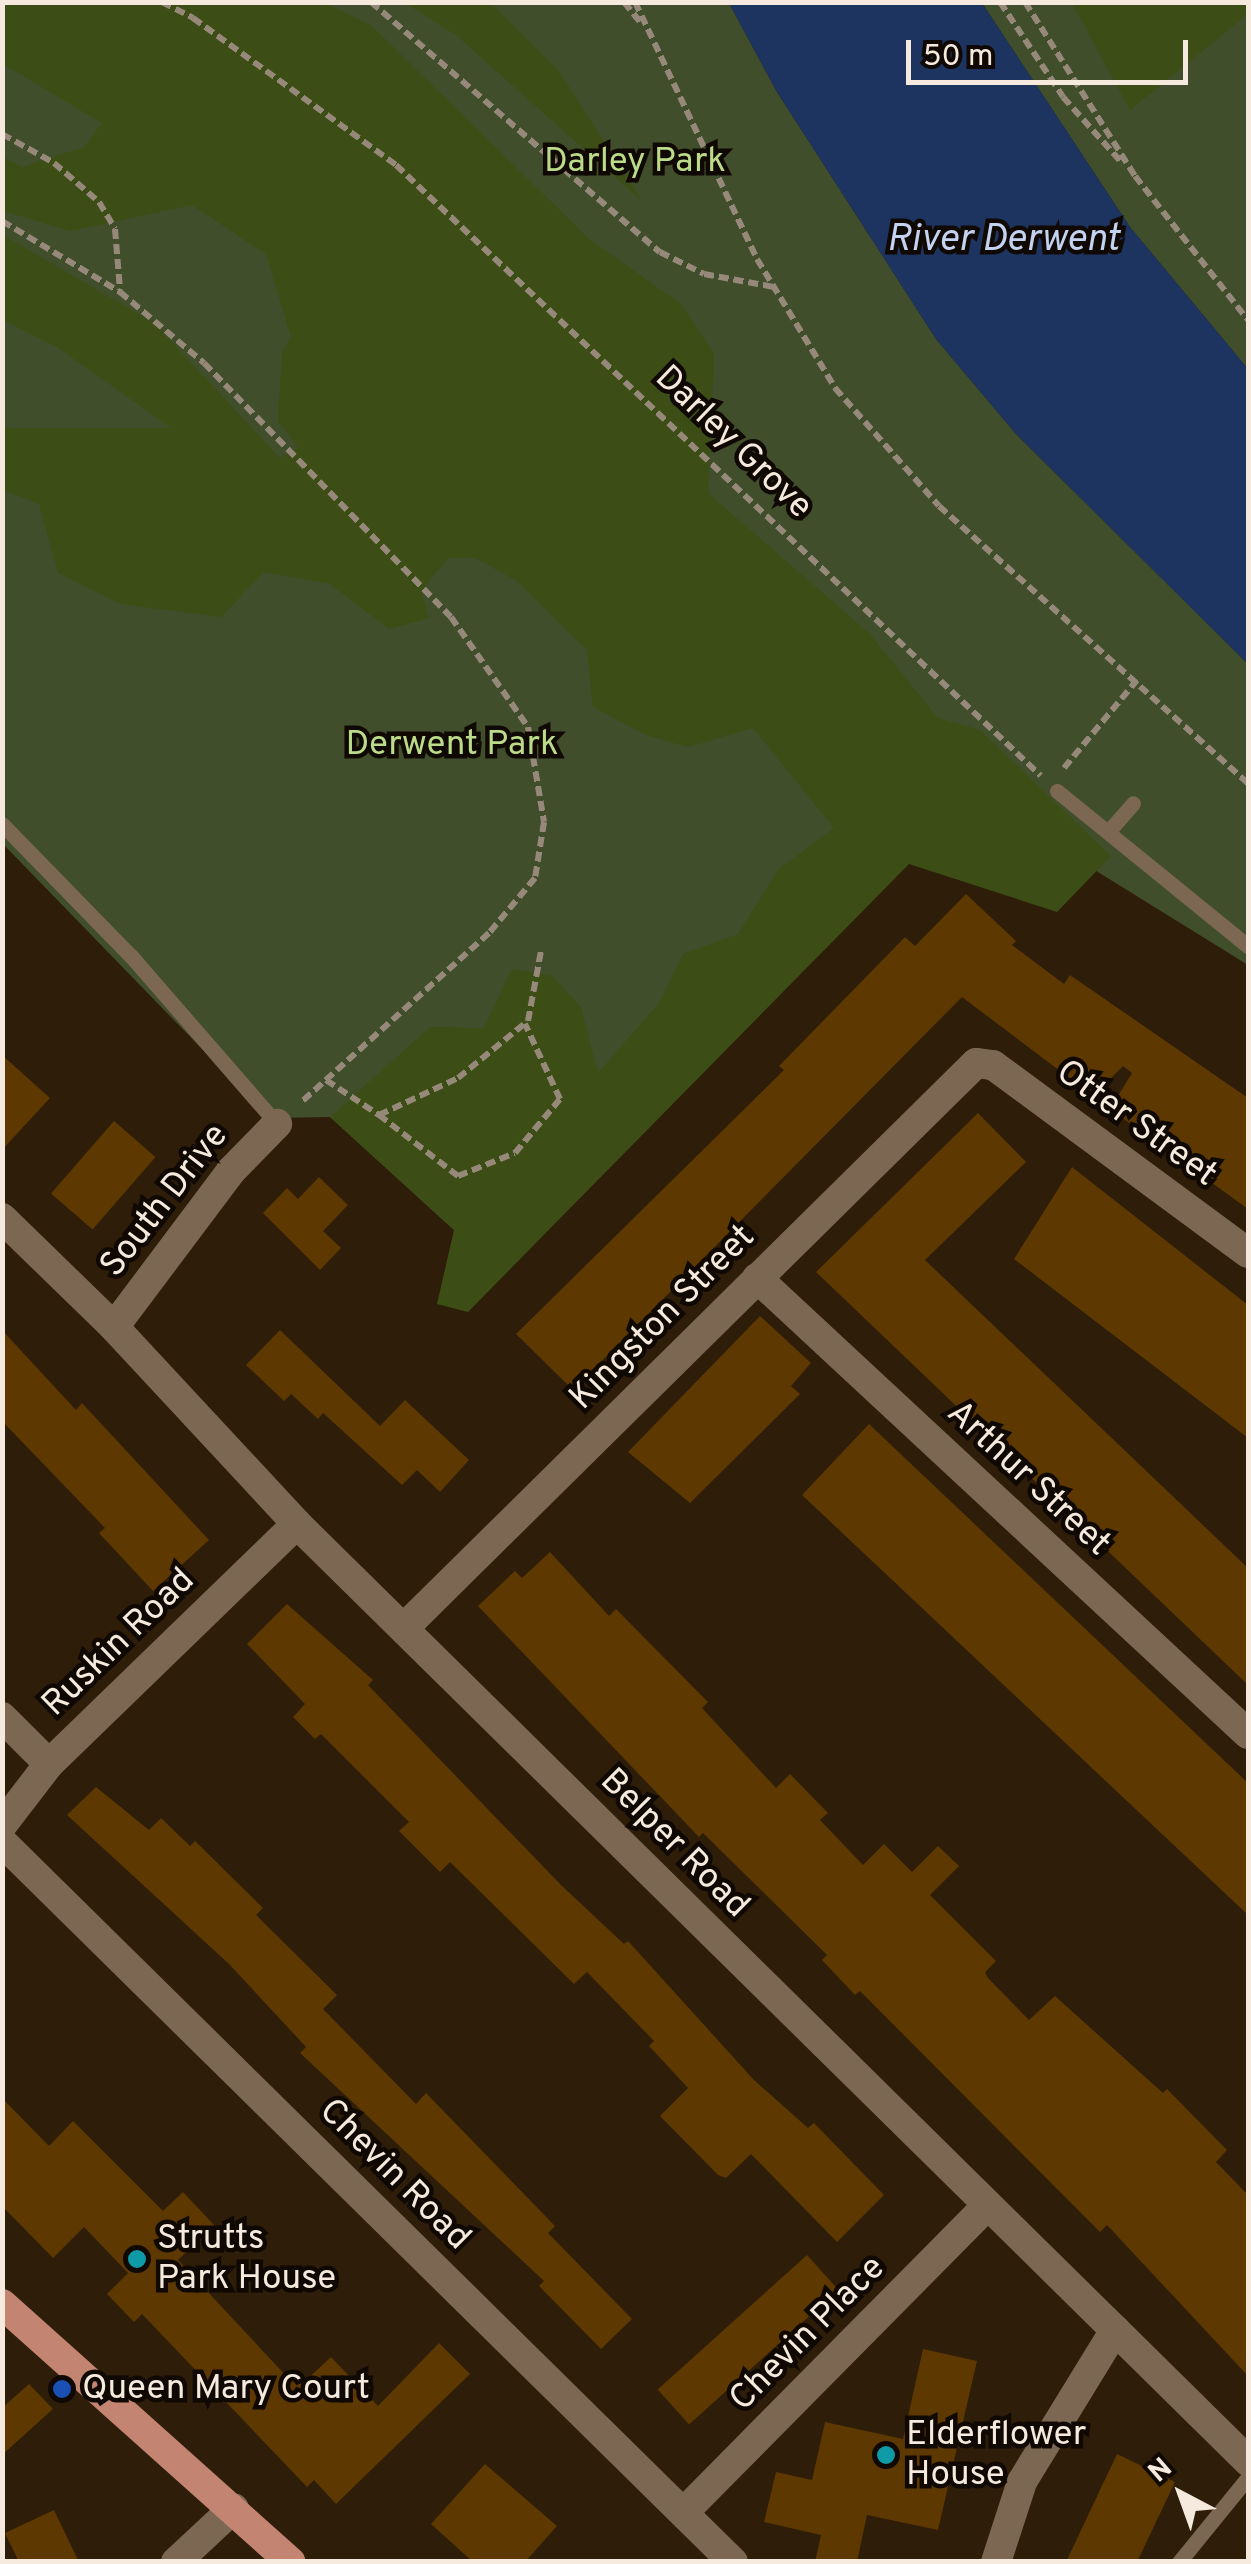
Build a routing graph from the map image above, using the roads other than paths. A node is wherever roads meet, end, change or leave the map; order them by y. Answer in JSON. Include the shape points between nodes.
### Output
{"nodes":[{"id":1,"x":1053,"y":788,"type":"road end"},
{"id":2,"x":1133,"y":804,"type":"dead end"},
{"id":3,"x":2,"y":824,"type":"edge"},
{"id":4,"x":1108,"y":832,"type":"junction"},
{"id":5,"x":1248,"y":946,"type":"edge"},
{"id":6,"x":976,"y":1062,"type":"joint"},
{"id":7,"x":277,"y":1124,"type":"joint"},
{"id":8,"x":2,"y":1218,"type":"edge"},
{"id":9,"x":1248,"y":1253,"type":"edge"},
{"id":10,"x":757,"y":1278,"type":"junction"},
{"id":11,"x":114,"y":1327,"type":"junction"},
{"id":12,"x":297,"y":1524,"type":"junction"},
{"id":13,"x":404,"y":1628,"type":"junction"},
{"id":14,"x":2,"y":1717,"type":"edge"},
{"id":15,"x":1248,"y":1734,"type":"edge"},
{"id":16,"x":48,"y":1764,"type":"junction"},
{"id":17,"x":2,"y":1824,"type":"edge"},
{"id":18,"x":2,"y":1842,"type":"edge"},
{"id":19,"x":985,"y":2208,"type":"junction"},
{"id":20,"x":2,"y":2304,"type":"edge"},
{"id":21,"x":1115,"y":2330,"type":"junction"},
{"id":22,"x":1248,"y":2460,"type":"edge"},
{"id":23,"x":1248,"y":2477,"type":"edge"},
{"id":24,"x":234,"y":2508,"type":"junction"},
{"id":25,"x":684,"y":2512,"type":"junction"},
{"id":26,"x":176,"y":2562,"type":"edge"},
{"id":27,"x":292,"y":2562,"type":"edge"},
{"id":28,"x":733,"y":2562,"type":"edge"},
{"id":29,"x":996,"y":2562,"type":"edge"},
{"id":30,"x":1178,"y":2562,"type":"edge"}],
"edges":[{"from":1,"to":4,"type":"lane"},
{"from":2,"to":4,"type":"lane"},
{"from":3,"to":7,"type":"lane","via":[[131,956]]},
{"from":4,"to":5,"type":"lane"},
{"from":6,"to":9,"type":"street","name":"Otter Street","via":[[992,1065]]},
{"from":6,"to":10,"type":"street","name":"Kingston Street"},
{"from":7,"to":11,"type":"street","name":"South Drive","via":[[232,1171]]},
{"from":8,"to":11,"type":"street","name":"Belper Road"},
{"from":10,"to":13,"type":"street","name":"Kingston Street"},
{"from":10,"to":15,"type":"street","name":"Arthur Street"},
{"from":11,"to":12,"type":"street","name":"Belper Road"},
{"from":12,"to":13,"type":"street","name":"Belper Road"},
{"from":12,"to":16,"type":"street","name":"Ruskin Road"},
{"from":13,"to":19,"type":"street","name":"Belper Road"},
{"from":14,"to":16,"type":"street"},
{"from":16,"to":17,"type":"street","name":"Ruskin Road"},
{"from":18,"to":25,"type":"street","name":"Chevin Road"},
{"from":19,"to":21,"type":"street","name":"Belper Road"},
{"from":19,"to":25,"type":"street","name":"Chevin Place"},
{"from":20,"to":24,"type":"main road"},
{"from":21,"to":22,"type":"street","name":"Belper Road"},
{"from":21,"to":29,"type":"street","via":[[1022,2482]]},
{"from":23,"to":30,"type":"lane"},
{"from":24,"to":26,"type":"street"},
{"from":24,"to":27,"type":"main road"},
{"from":25,"to":28,"type":"street","name":"Chevin Road"}]}
